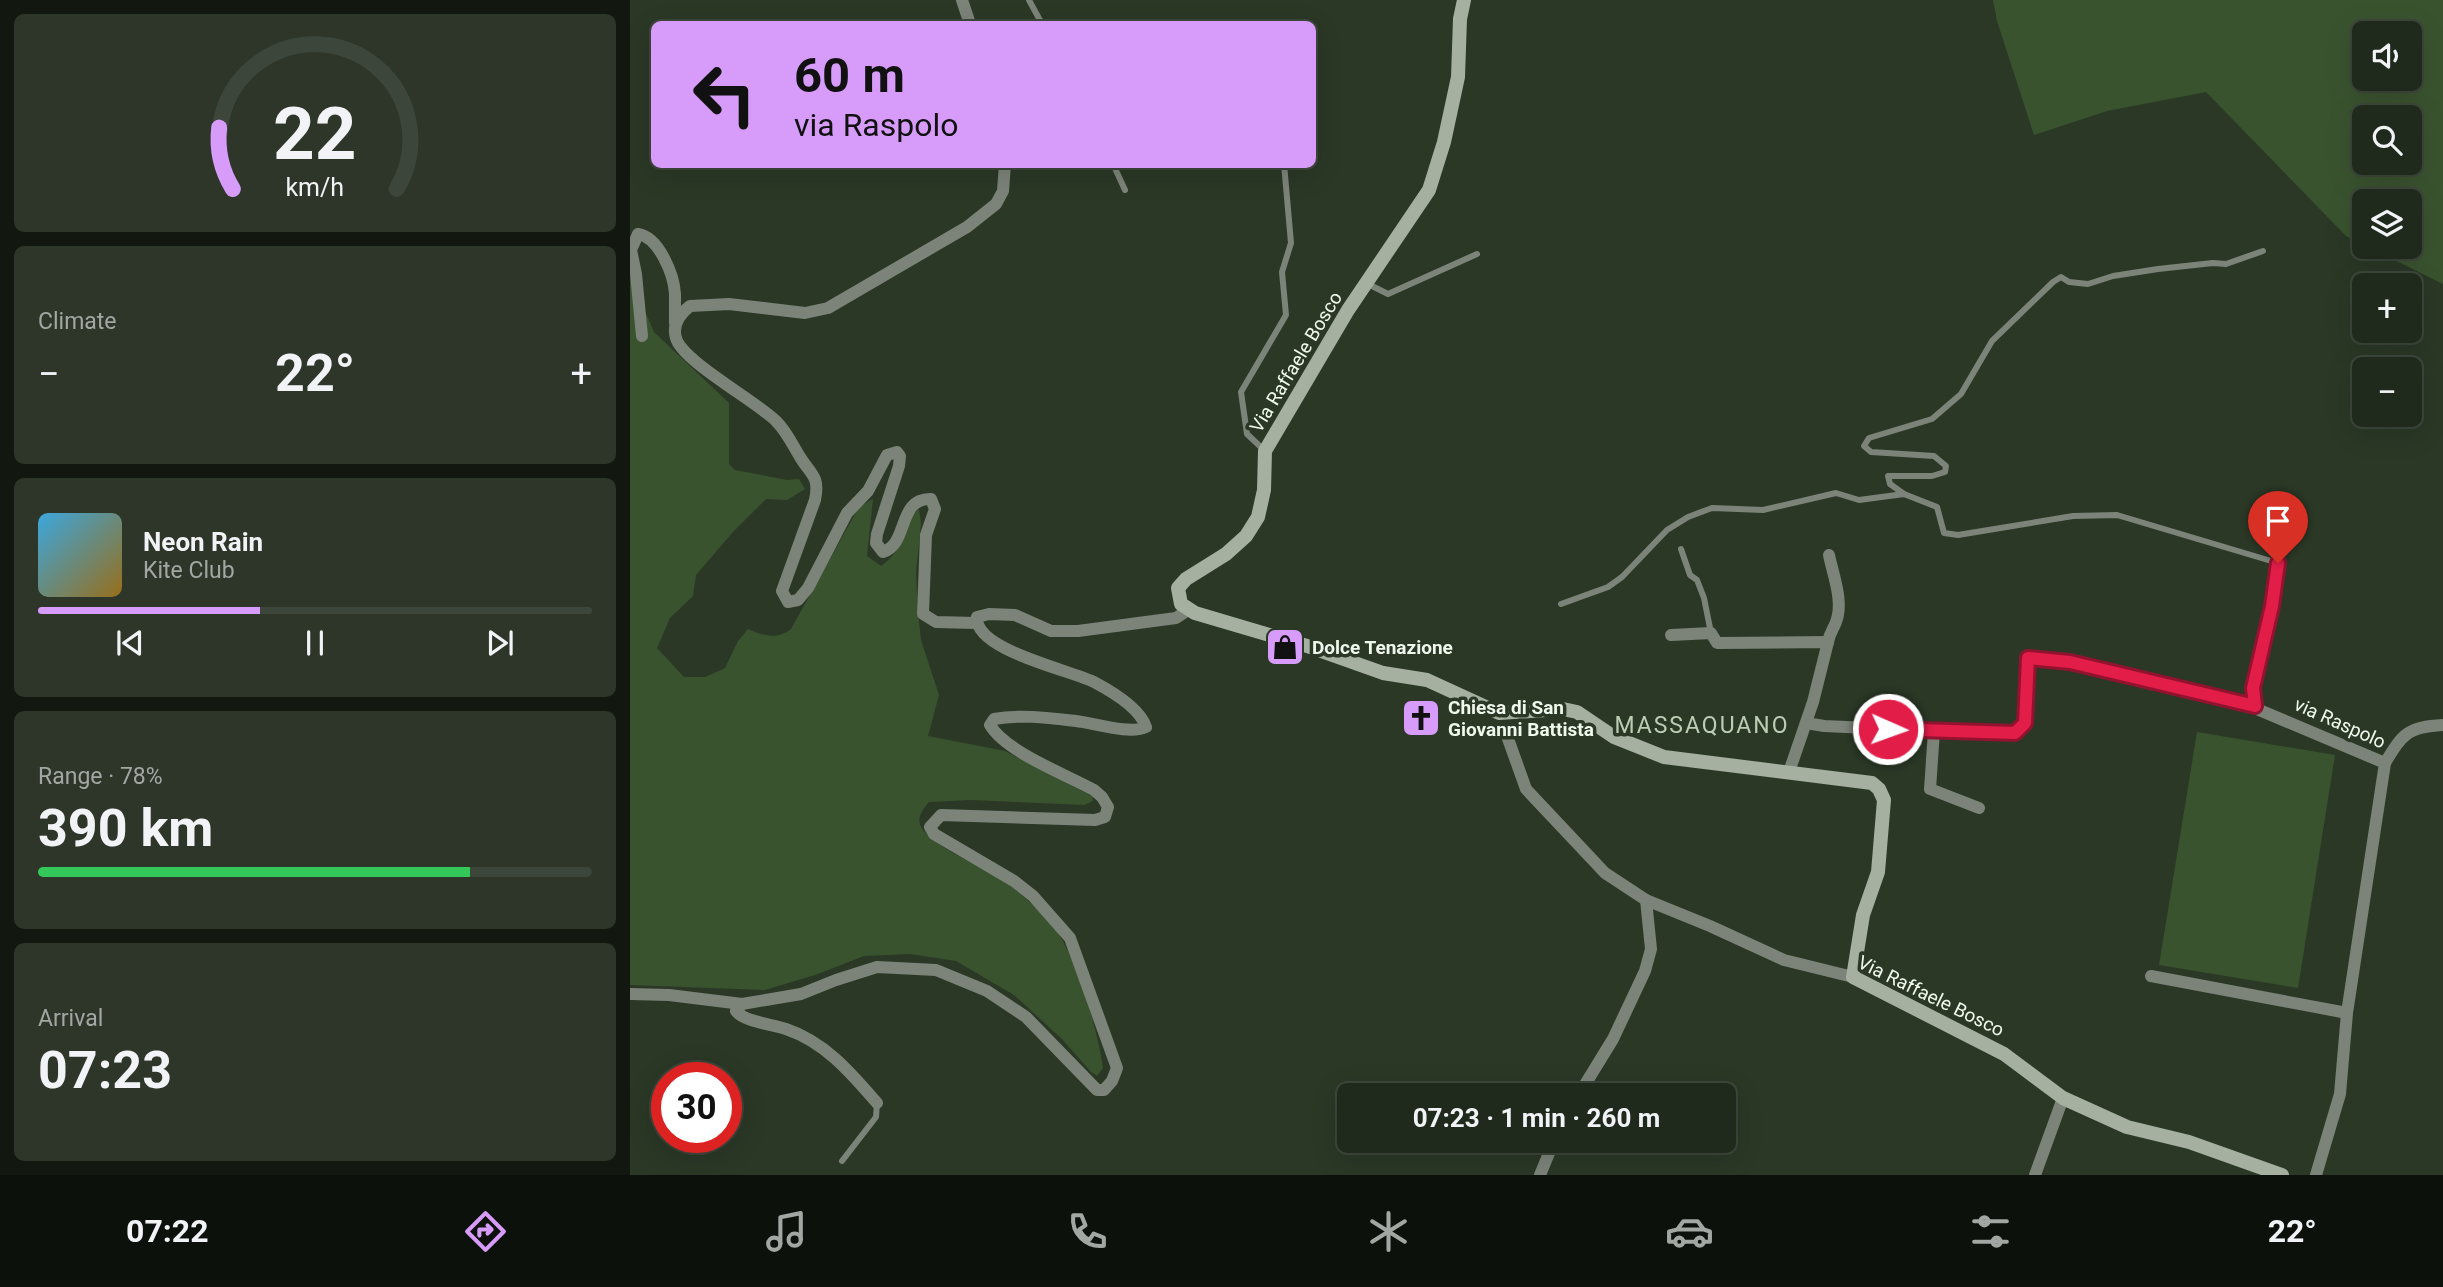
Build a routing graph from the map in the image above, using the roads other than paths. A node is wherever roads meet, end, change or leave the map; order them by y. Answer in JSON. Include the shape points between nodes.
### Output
{"nodes":[{"id":1,"x":962,"y":0,"type":"edge"},
{"id":2,"x":1029,"y":0,"type":"edge"},
{"id":3,"x":1464,"y":0,"type":"edge"},
{"id":4,"x":969,"y":21,"type":"edge"},
{"id":5,"x":1040,"y":21,"type":"edge"},
{"id":6,"x":1005,"y":168,"type":"edge"},
{"id":7,"x":1115,"y":168,"type":"edge"},
{"id":8,"x":1284,"y":168,"type":"edge"},
{"id":9,"x":1125,"y":190,"type":"dead end"},
{"id":10,"x":2263,"y":251,"type":"dead end"},
{"id":11,"x":1477,"y":254,"type":"dead end"},
{"id":12,"x":1366,"y":283,"type":"junction"},
{"id":13,"x":675,"y":327,"type":"junction"},
{"id":14,"x":642,"y":336,"type":"dead end"},
{"id":15,"x":1265,"y":451,"type":"junction"},
{"id":16,"x":1904,"y":494,"type":"junction"},
{"id":17,"x":1681,"y":549,"type":"dead end"},
{"id":18,"x":1829,"y":555,"type":"dead end"},
{"id":19,"x":1561,"y":604,"type":"dead end"},
{"id":20,"x":1188,"y":610,"type":"junction"},
{"id":21,"x":976,"y":623,"type":"junction"},
{"id":22,"x":1711,"y":633,"type":"junction"},
{"id":23,"x":1671,"y":635,"type":"dead end"},
{"id":24,"x":1828,"y":642,"type":"junction"},
{"id":25,"x":2250,"y":705,"type":"junction"},
{"id":26,"x":1806,"y":723,"type":"junction"},
{"id":27,"x":2443,"y":725,"type":"edge"},
{"id":28,"x":1934,"y":731,"type":"junction"},
{"id":29,"x":1507,"y":733,"type":"dead end"},
{"id":30,"x":2385,"y":764,"type":"junction"},
{"id":31,"x":1789,"y":772,"type":"junction"},
{"id":32,"x":1979,"y":808,"type":"dead end"},
{"id":33,"x":1646,"y":900,"type":"junction"},
{"id":34,"x":2151,"y":976,"type":"dead end"},
{"id":35,"x":1853,"y":977,"type":"junction"},
{"id":36,"x":630,"y":994,"type":"edge"},
{"id":37,"x":742,"y":1004,"type":"junction"},
{"id":38,"x":2347,"y":1013,"type":"junction"},
{"id":39,"x":1586,"y":1083,"type":"edge"},
{"id":40,"x":2063,"y":1098,"type":"junction"},
{"id":41,"x":877,"y":1103,"type":"joint"},
{"id":42,"x":1549,"y":1153,"type":"edge"},
{"id":43,"x":842,"y":1161,"type":"dead end"},
{"id":44,"x":1540,"y":1175,"type":"edge"},
{"id":45,"x":2035,"y":1175,"type":"edge"},
{"id":46,"x":2282,"y":1175,"type":"edge"},
{"id":47,"x":2316,"y":1175,"type":"edge"}],
"edges":[{"from":1,"to":4,"type":"street"},
{"from":2,"to":5,"type":"lane"},
{"from":3,"to":12,"type":"street","name":"Via Raffaele Bosco","via":[[1458,77],[1429,190]]},
{"from":6,"to":13,"type":"street","via":[[1003,191],[996,204],[967,227],[828,307],[805,313],[729,304],[690,306]]},
{"from":7,"to":9,"type":"lane"},
{"from":8,"to":15,"type":"lane","via":[[1291,243],[1282,272],[1286,315],[1241,393],[1247,434]]},
{"from":10,"to":16,"type":"lane","via":[[2226,264],[2158,269],[2088,284],[2061,277],[2053,282],[1992,341],[1961,394],[1932,419],[1869,438],[1864,446],[1871,452],[1934,456],[1946,466],[1945,472],[1932,476],[1888,477]]},
{"from":11,"to":12,"type":"lane","via":[[1388,294]]},
{"from":12,"to":15,"type":"street","name":"Via Raffaele Bosco"},
{"from":13,"to":14,"type":"street","via":[[675,291],[664,260],[656,245],[638,234],[631,250]]},
{"from":13,"to":21,"type":"street","via":[[676,341],[691,357],[775,420],[813,473],[818,487],[815,500],[782,592],[788,602],[798,600],[808,588],[847,513],[868,491],[887,455],[897,452],[899,466],[876,543],[883,552],[889,551],[914,504],[931,499],[935,509],[926,535],[923,614],[936,622]]},
{"from":15,"to":20,"type":"street","name":"Via Raffaele Bosco","via":[[1258,517],[1226,554],[1178,588],[1181,604]]},
{"from":16,"to":19,"type":"lane","via":[[1859,500],[1836,494],[1763,510],[1712,508],[1667,530],[1608,587]]},
{"from":16,"to":25,"type":"lane","via":[[1937,507],[1944,533],[1958,535],[2073,516],[2117,516],[2278,563]]},
{"from":17,"to":22,"type":"lane","via":[[1704,598]]},
{"from":18,"to":24,"type":"street","via":[[1839,600]]},
{"from":20,"to":21,"type":"street","via":[[1176,618],[1078,631],[1051,631],[1015,615],[989,614],[976,617]]},
{"from":20,"to":31,"type":"street","via":[[1383,673],[1427,680],[1499,713],[1563,709],[1664,757]]},
{"from":21,"to":37,"type":"street","via":[[1017,655],[1094,682],[1144,720],[1146,727],[1131,730],[1008,716],[990,724],[1008,745],[1094,790],[1108,807],[1105,817],[941,815],[930,827],[934,834],[1014,880],[1070,938],[1117,1068],[1112,1081],[1104,1090],[1097,1090],[1026,1017],[987,990],[936,970],[877,967],[801,994]]},
{"from":22,"to":23,"type":"street"},
{"from":22,"to":24,"type":"street","via":[[1717,643]]},
{"from":24,"to":26,"type":"street"},
{"from":25,"to":28,"type":"lane","name":"via Raspolo","via":[[2070,662],[2028,658],[2025,723],[2015,733]]},
{"from":25,"to":30,"type":"street","name":"via Raspolo"},
{"from":26,"to":28,"type":"street","name":"via Raspolo"},
{"from":26,"to":31,"type":"street"},
{"from":27,"to":30,"type":"street","via":[[2411,730]]},
{"from":28,"to":32,"type":"street","via":[[1930,789]]},
{"from":29,"to":33,"type":"street","name":"Via Raffaele Bosco","via":[[1526,789],[1605,873]]},
{"from":30,"to":38,"type":"street","name":"via Raspolo"},
{"from":31,"to":35,"type":"street","via":[[1872,783],[1884,800],[1878,872],[1863,915]]},
{"from":33,"to":35,"type":"street","name":"Via Raffaele Bosco","via":[[1784,960]]},
{"from":33,"to":39,"type":"street","via":[[1650,949],[1646,971],[1614,1039]]},
{"from":34,"to":38,"type":"street"},
{"from":35,"to":40,"type":"street","name":"Via Raffaele Bosco","via":[[2004,1054]]},
{"from":36,"to":37,"type":"street"},
{"from":37,"to":41,"type":"street","via":[[736,1011],[746,1019],[790,1030],[819,1044]]},
{"from":38,"to":47,"type":"street","name":"via Raspolo","via":[[2340,1094]]},
{"from":40,"to":45,"type":"street"},
{"from":40,"to":46,"type":"street","name":"Via Raffaele Bosco","via":[[2127,1126]]},
{"from":41,"to":43,"type":"lane","via":[[876,1117]]},
{"from":42,"to":44,"type":"street"}]}
